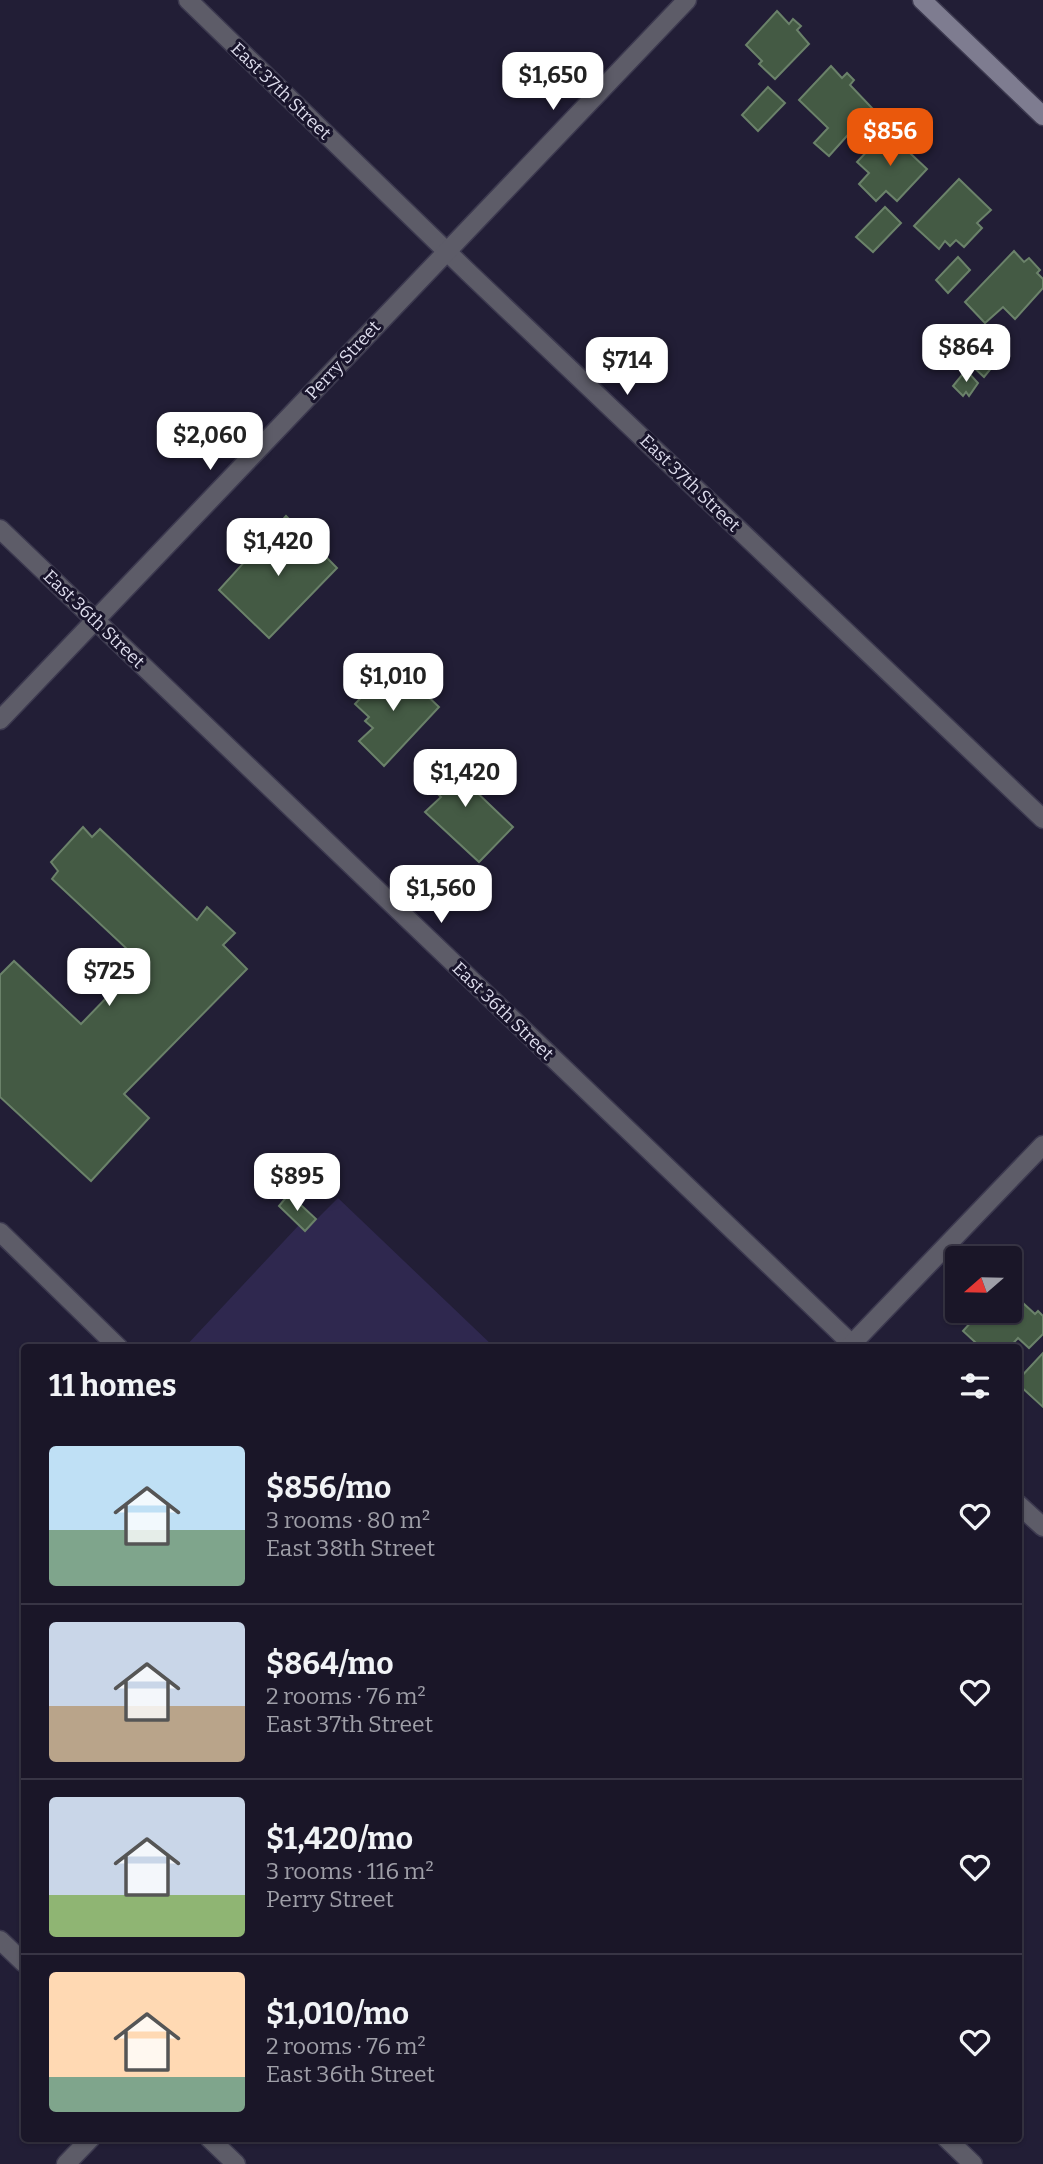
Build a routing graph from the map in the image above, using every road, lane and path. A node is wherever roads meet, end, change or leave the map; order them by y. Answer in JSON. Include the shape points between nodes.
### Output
{"nodes":[{"id":1,"x":188,"y":0,"type":"edge"},
{"id":2,"x":687,"y":0,"type":"edge"},
{"id":3,"x":922,"y":0,"type":"edge"},
{"id":4,"x":1043,"y":116,"type":"edge"},
{"id":5,"x":447,"y":251,"type":"junction"},
{"id":6,"x":0,"y":529,"type":"edge"},
{"id":7,"x":96,"y":621,"type":"junction"},
{"id":8,"x":0,"y":720,"type":"edge"},
{"id":9,"x":1043,"y":819,"type":"edge"},
{"id":10,"x":1043,"y":1145,"type":"edge"},
{"id":11,"x":0,"y":1232,"type":"edge"},
{"id":12,"x":115,"y":1344,"type":"edge"},
{"id":13,"x":849,"y":1344,"type":"edge"},
{"id":14,"x":853,"y":1344,"type":"edge"},
{"id":15,"x":1022,"y":1508,"type":"edge"},
{"id":16,"x":1043,"y":1527,"type":"edge"},
{"id":17,"x":0,"y":1940,"type":"edge"},
{"id":18,"x":21,"y":1960,"type":"edge"},
{"id":19,"x":87,"y":2142,"type":"edge"},
{"id":20,"x":213,"y":2142,"type":"edge"},
{"id":21,"x":950,"y":2142,"type":"edge"},
{"id":22,"x":66,"y":2164,"type":"edge"},
{"id":23,"x":236,"y":2164,"type":"edge"},
{"id":24,"x":972,"y":2164,"type":"edge"}],
"edges":[{"from":1,"to":5,"type":"street","name":"East 37th Street"},
{"from":2,"to":5,"type":"street","name":"Perry Street"},
{"from":3,"to":4,"type":"main road"},
{"from":5,"to":7,"type":"street","name":"Perry Street"},
{"from":5,"to":9,"type":"street","name":"East 37th Street"},
{"from":6,"to":7,"type":"street","name":"East 36th Street"},
{"from":7,"to":8,"type":"street","name":"Perry Street"},
{"from":7,"to":13,"type":"street","name":"East 36th Street"},
{"from":10,"to":14,"type":"street"},
{"from":11,"to":12,"type":"street"},
{"from":15,"to":16,"type":"street"},
{"from":17,"to":18,"type":"street"},
{"from":19,"to":22,"type":"street"},
{"from":20,"to":23,"type":"street"},
{"from":21,"to":24,"type":"street"}]}
